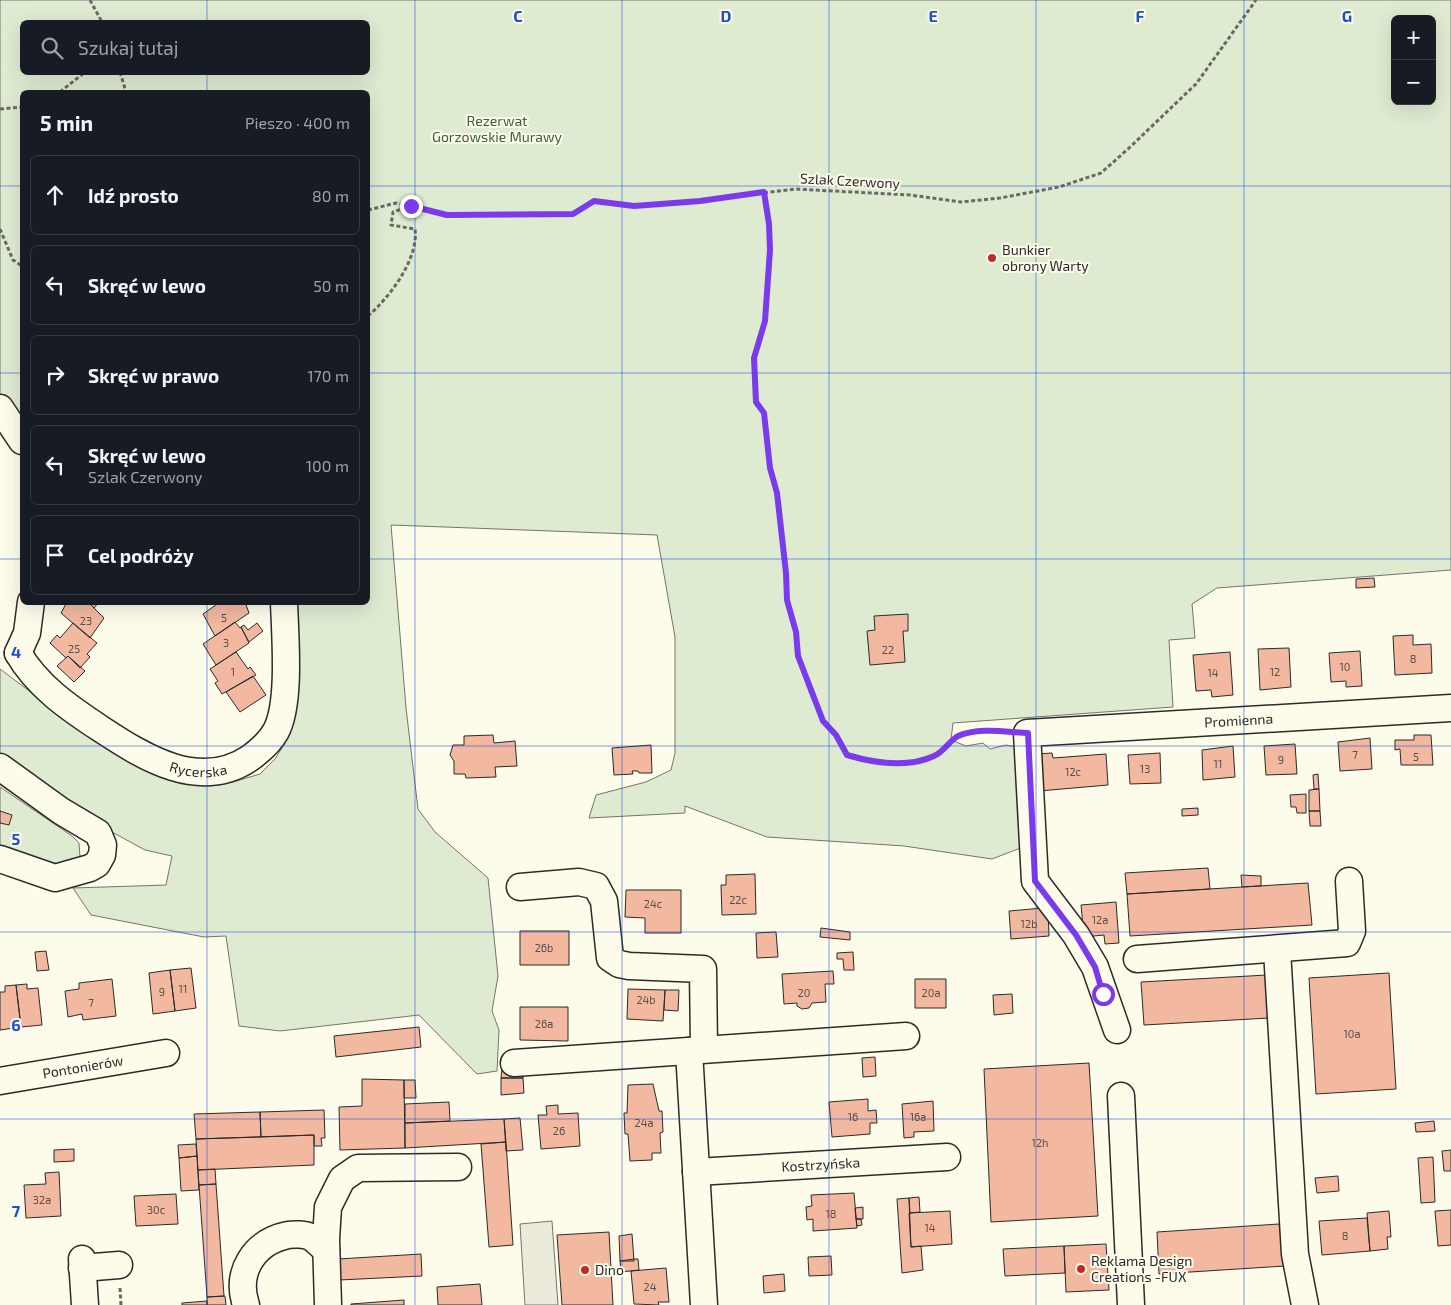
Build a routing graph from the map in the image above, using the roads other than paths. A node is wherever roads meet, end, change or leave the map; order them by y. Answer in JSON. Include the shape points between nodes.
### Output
{"nodes":[{"id":1,"x":0,"y":408,"type":"edge"},
{"id":2,"x":20,"y":435,"type":"edge"},
{"id":3,"x":31,"y":605,"type":"edge"},
{"id":4,"x":284,"y":605,"type":"edge"},
{"id":5,"x":9,"y":653,"type":"edge"},
{"id":6,"x":1451,"y":708,"type":"edge"},
{"id":7,"x":0,"y":767,"type":"edge"},
{"id":8,"x":0,"y":859,"type":"edge"},
{"id":9,"x":1349,"y":881,"type":"dead end"},
{"id":10,"x":520,"y":887,"type":"dead end"},
{"id":11,"x":1276,"y":950,"type":"junction"},
{"id":12,"x":1137,"y":959,"type":"dead end"},
{"id":13,"x":1117,"y":1030,"type":"dead end"},
{"id":14,"x":906,"y":1036,"type":"dead end"},
{"id":15,"x":697,"y":1050,"type":"junction"},
{"id":16,"x":166,"y":1053,"type":"dead end"},
{"id":17,"x":514,"y":1063,"type":"dead end"},
{"id":18,"x":0,"y":1081,"type":"edge"},
{"id":19,"x":1121,"y":1096,"type":"dead end"},
{"id":20,"x":946,"y":1157,"type":"dead end"},
{"id":21,"x":458,"y":1167,"type":"dead end"},
{"id":22,"x":696,"y":1172,"type":"junction"},
{"id":23,"x":326,"y":1250,"type":"junction"},
{"id":24,"x":118,"y":1265,"type":"dead end"},
{"id":25,"x":85,"y":1305,"type":"edge"},
{"id":26,"x":246,"y":1305,"type":"edge"},
{"id":27,"x":328,"y":1305,"type":"edge"},
{"id":28,"x":704,"y":1305,"type":"edge"},
{"id":29,"x":1131,"y":1305,"type":"edge"},
{"id":30,"x":1305,"y":1305,"type":"edge"}],
"edges":[{"from":1,"to":2,"type":"street"},
{"from":3,"to":5,"type":"street","via":[[27,633]]},
{"from":4,"to":5,"type":"street","name":"Rycerska","via":[[286,691],[277,730],[262,749],[236,767],[213,772],[191,772],[157,762],[126,746],[68,707]]},
{"from":6,"to":13,"type":"street","name":"Promienna","via":[[1028,733],[1035,881],[1076,935],[1095,967]]},
{"from":7,"to":8,"type":"street","via":[[98,833],[103,845],[97,864],[55,878]]},
{"from":9,"to":11,"type":"street","via":[[1352,931],[1347,943]]},
{"from":10,"to":15,"type":"street","via":[[580,882],[596,886],[604,901],[610,958],[629,966],[703,969]]},
{"from":11,"to":12,"type":"street"},
{"from":11,"to":30,"type":"street","via":[[1295,1254]]},
{"from":14,"to":15,"type":"street"},
{"from":15,"to":17,"type":"street"},
{"from":15,"to":22,"type":"street"},
{"from":16,"to":18,"type":"street","name":"Pontonierów"},
{"from":19,"to":29,"type":"street"},
{"from":20,"to":22,"type":"street","name":"Kostrzyńska"},
{"from":21,"to":23,"type":"street","via":[[358,1168],[342,1179],[328,1207]]},
{"from":22,"to":28,"type":"street"},
{"from":23,"to":26,"type":"street","via":[[309,1236],[293,1234],[276,1238],[260,1247],[249,1260],[243,1277]]},
{"from":23,"to":27,"type":"street"},
{"from":24,"to":25,"type":"street","via":[[82,1264]]}]}
